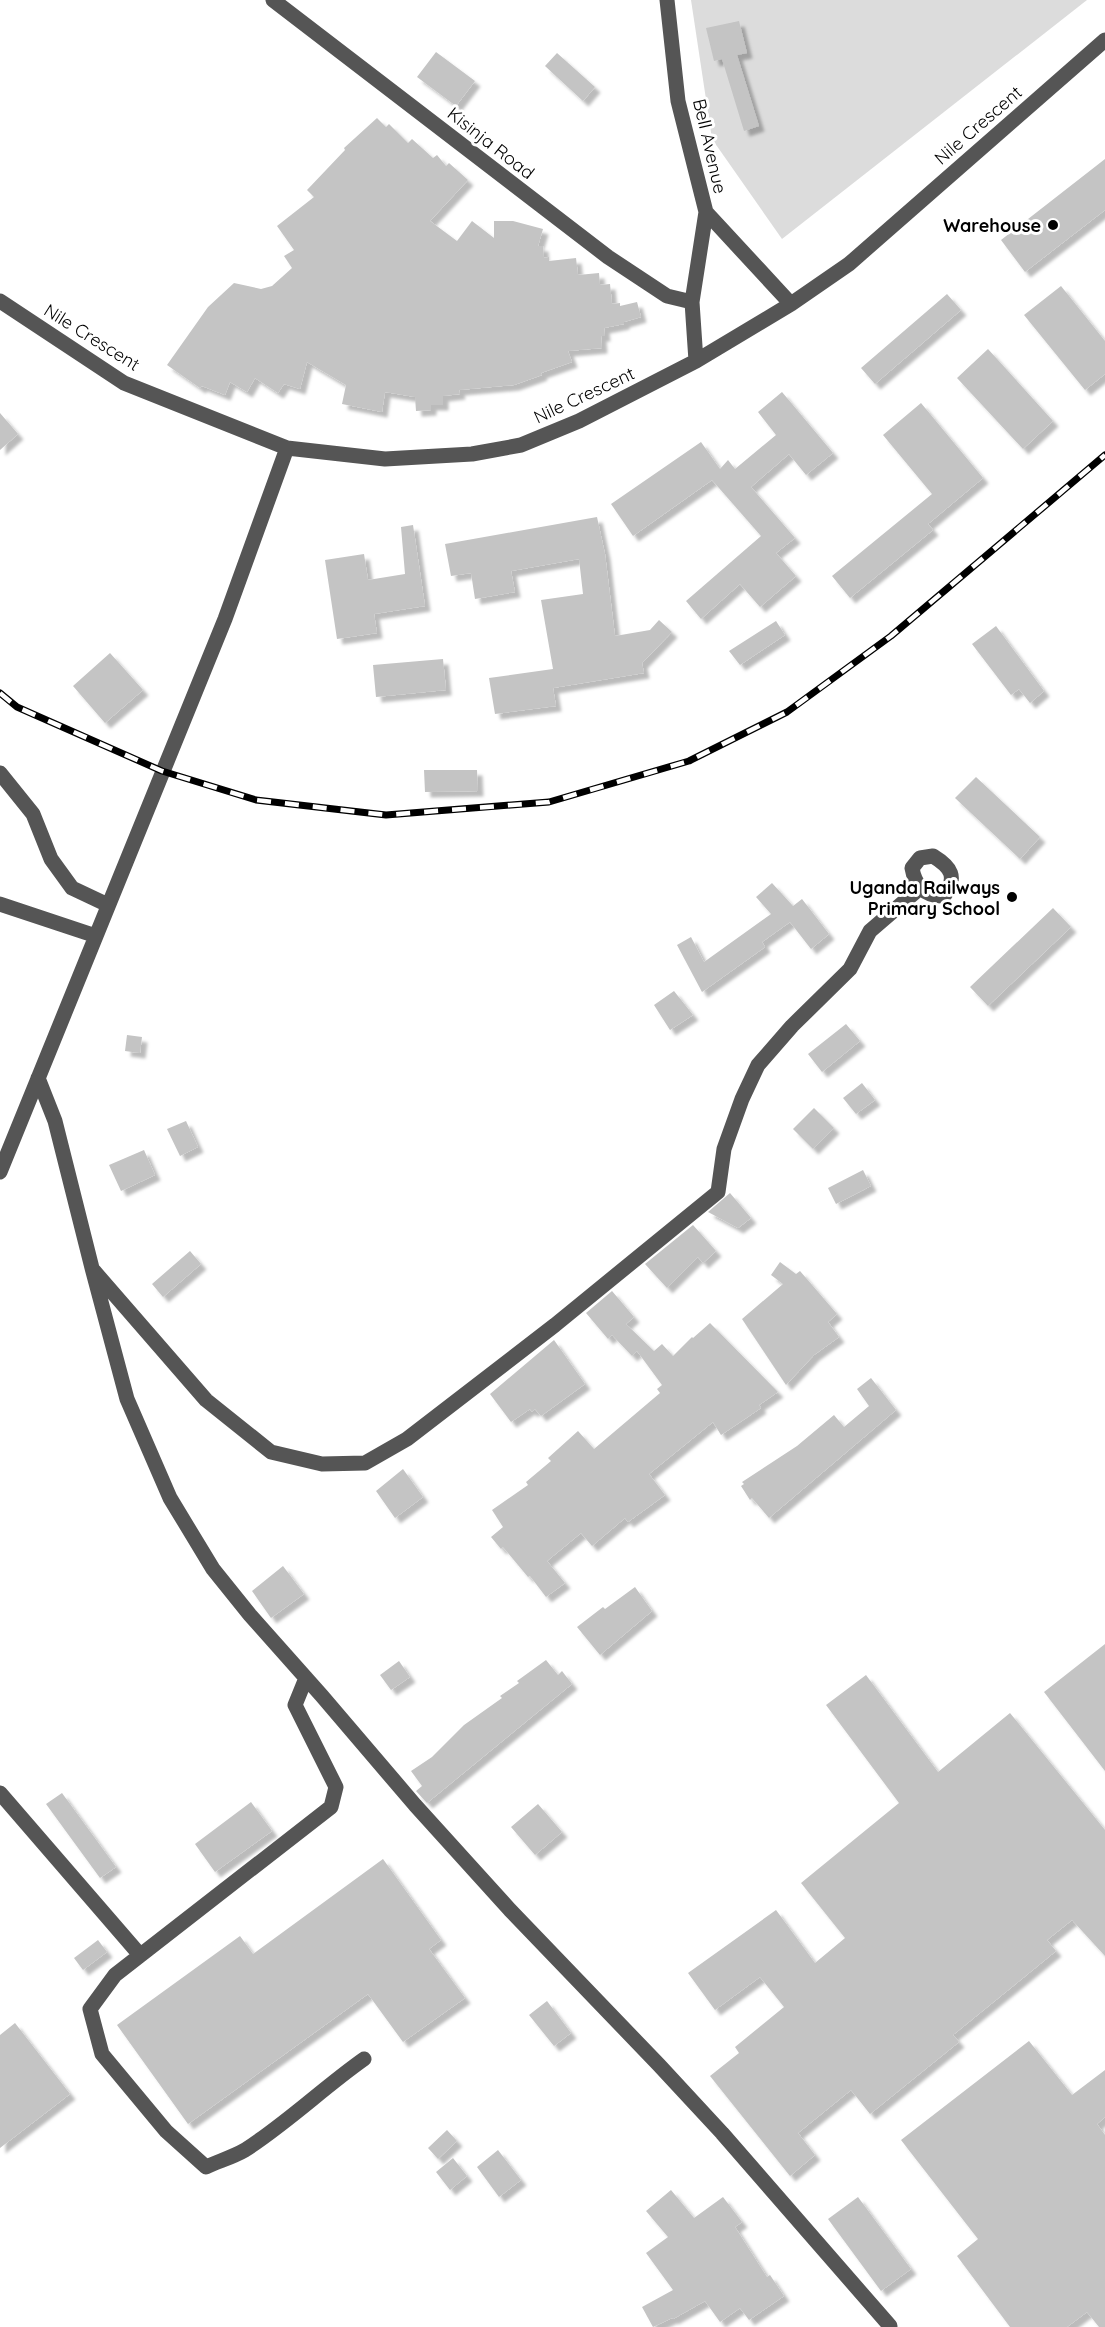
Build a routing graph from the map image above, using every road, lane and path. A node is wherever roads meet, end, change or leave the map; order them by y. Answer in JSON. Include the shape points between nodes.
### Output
{"nodes":[{"id":1,"x":273,"y":0,"type":"edge"},
{"id":2,"x":667,"y":0,"type":"edge"},
{"id":3,"x":1105,"y":40,"type":"edge"},
{"id":4,"x":706,"y":212,"type":"junction"},
{"id":5,"x":0,"y":301,"type":"edge"},
{"id":6,"x":692,"y":302,"type":"junction"},
{"id":7,"x":791,"y":304,"type":"junction"},
{"id":8,"x":696,"y":361,"type":"junction"},
{"id":9,"x":287,"y":448,"type":"junction"},
{"id":10,"x":0,"y":773,"type":"edge"},
{"id":11,"x":920,"y":888,"type":"dead end"},
{"id":12,"x":0,"y":904,"type":"edge"},
{"id":13,"x":108,"y":905,"type":"junction"},
{"id":14,"x":96,"y":936,"type":"junction"},
{"id":15,"x":38,"y":1078,"type":"junction"},
{"id":16,"x":0,"y":1172,"type":"edge"},
{"id":17,"x":92,"y":1269,"type":"junction"},
{"id":18,"x":306,"y":1678,"type":"junction"},
{"id":19,"x":0,"y":1793,"type":"edge"},
{"id":20,"x":140,"y":1955,"type":"junction"},
{"id":21,"x":364,"y":2058,"type":"dead end"},
{"id":22,"x":890,"y":2326,"type":"edge"}],
"edges":[{"from":1,"to":6,"type":"street","name":"Kisinja Road","via":[[608,257],[667,296]]},
{"from":2,"to":4,"type":"street","name":"Bell Avenue","via":[[678,101]]},
{"from":3,"to":7,"type":"street","name":"Nile Crescent","via":[[849,264]]},
{"from":4,"to":6,"type":"street"},
{"from":4,"to":7,"type":"street","name":"Bell Avenue"},
{"from":5,"to":9,"type":"street","name":"Nile Crescent","via":[[124,383]]},
{"from":6,"to":8,"type":"street"},
{"from":7,"to":8,"type":"street","name":"Nile Crescent"},
{"from":8,"to":9,"type":"street","name":"Nile Crescent","via":[[579,421],[521,445],[472,454],[385,459]]},
{"from":9,"to":13,"type":"street","via":[[225,619]]},
{"from":10,"to":13,"type":"street","via":[[33,814],[51,859],[72,888]]},
{"from":11,"to":17,"type":"street","via":[[870,931],[850,969],[758,1065],[723,1149],[718,1192],[555,1325],[407,1438],[365,1463],[322,1464],[271,1452],[206,1400]]},
{"from":12,"to":14,"type":"street"},
{"from":13,"to":14,"type":"street"},
{"from":14,"to":15,"type":"street"},
{"from":15,"to":16,"type":"street"},
{"from":15,"to":17,"type":"street","via":[[55,1121]]},
{"from":17,"to":18,"type":"street","via":[[127,1399],[170,1498],[213,1569]]},
{"from":18,"to":20,"type":"street","via":[[295,1705],[336,1787],[332,1807]]},
{"from":18,"to":22,"type":"street","via":[[510,1910],[722,2133]]},
{"from":19,"to":20,"type":"street"},
{"from":20,"to":21,"type":"street","via":[[115,1975],[90,2009],[102,2054],[166,2131],[206,2166],[243,2151]]}]}
